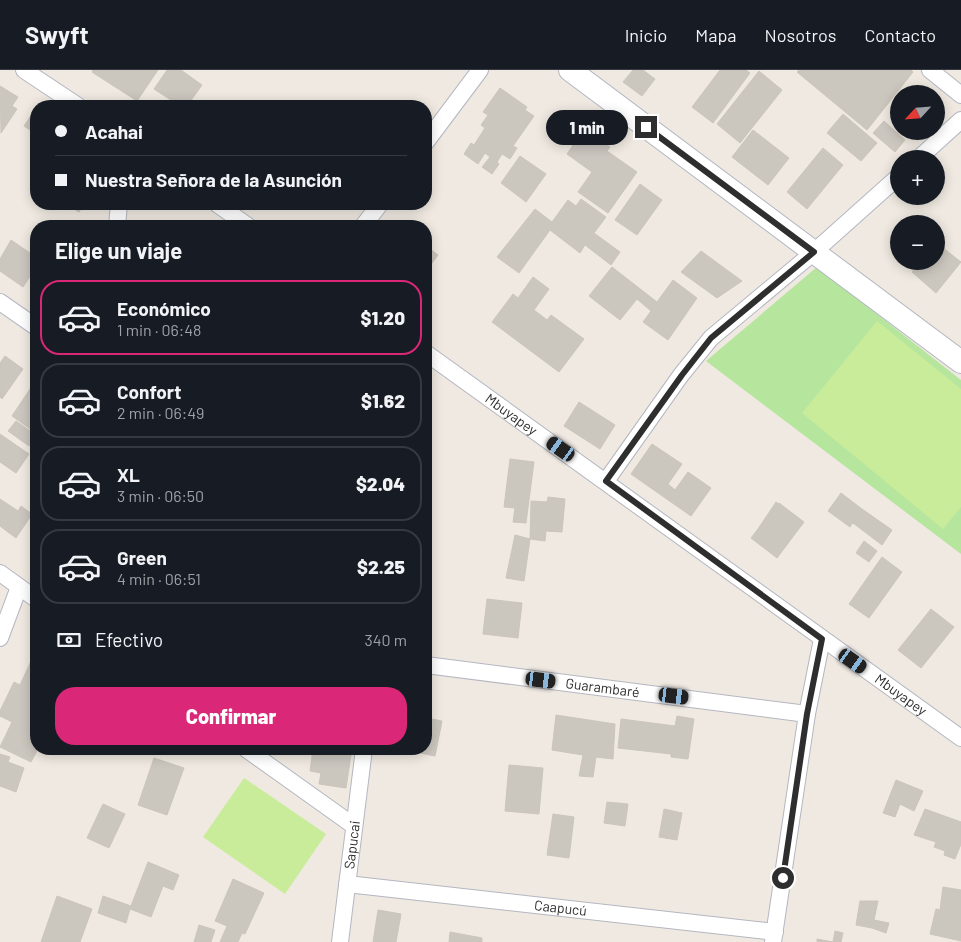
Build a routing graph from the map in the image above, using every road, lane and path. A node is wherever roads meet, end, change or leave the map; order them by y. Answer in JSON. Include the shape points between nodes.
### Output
{"nodes":[{"id":1,"x":24,"y":70,"type":"edge"},
{"id":2,"x":480,"y":70,"type":"edge"},
{"id":3,"x":570,"y":70,"type":"edge"},
{"id":4,"x":930,"y":70,"type":"edge"},
{"id":5,"x":961,"y":94,"type":"edge"},
{"id":6,"x":69,"y":100,"type":"edge"},
{"id":7,"x":961,"y":120,"type":"edge"},
{"id":8,"x":432,"y":134,"type":"edge"},
{"id":9,"x":928,"y":150,"type":"edge"},
{"id":10,"x":890,"y":184,"type":"edge"},
{"id":11,"x":225,"y":210,"type":"edge"},
{"id":12,"x":240,"y":220,"type":"edge"},
{"id":13,"x":814,"y":252,"type":"junction"},
{"id":14,"x":0,"y":302,"type":"edge"},
{"id":15,"x":30,"y":324,"type":"edge"},
{"id":16,"x":432,"y":357,"type":"edge"},
{"id":17,"x":961,"y":362,"type":"edge"},
{"id":18,"x":606,"y":481,"type":"junction"},
{"id":19,"x":0,"y":573,"type":"edge"},
{"id":20,"x":20,"y":587,"type":"junction"},
{"id":21,"x":30,"y":594,"type":"edge"},
{"id":22,"x":0,"y":638,"type":"edge"},
{"id":23,"x":822,"y":639,"type":"junction"},
{"id":24,"x":432,"y":666,"type":"edge"},
{"id":25,"x":807,"y":714,"type":"junction"},
{"id":26,"x":961,"y":738,"type":"edge"},
{"id":27,"x":254,"y":755,"type":"edge"},
{"id":28,"x":363,"y":755,"type":"edge"},
{"id":29,"x":354,"y":826,"type":"junction"},
{"id":30,"x":347,"y":884,"type":"junction"},
{"id":31,"x":774,"y":937,"type":"edge"},
{"id":32,"x":340,"y":942,"type":"edge"}],
"edges":[{"from":1,"to":6,"type":"street"},
{"from":2,"to":8,"type":"street"},
{"from":3,"to":13,"type":"street"},
{"from":4,"to":5,"type":"street"},
{"from":7,"to":9,"type":"street"},
{"from":10,"to":13,"type":"street"},
{"from":11,"to":12,"type":"street"},
{"from":13,"to":17,"type":"street"},
{"from":13,"to":18,"type":"street","via":[[711,338]]},
{"from":14,"to":15,"type":"street"},
{"from":16,"to":18,"type":"street","name":"Mbuyapey"},
{"from":18,"to":23,"type":"street","name":"Mbuyapey"},
{"from":19,"to":20,"type":"street"},
{"from":20,"to":21,"type":"street"},
{"from":20,"to":22,"type":"street"},
{"from":23,"to":25,"type":"street"},
{"from":23,"to":26,"type":"street","name":"Mbuyapey"},
{"from":24,"to":25,"type":"street","name":"Guarambaré"},
{"from":25,"to":31,"type":"street"},
{"from":27,"to":29,"type":"street"},
{"from":28,"to":29,"type":"street","name":"Sapucai"},
{"from":29,"to":30,"type":"street","name":"Sapucai"},
{"from":30,"to":31,"type":"street","name":"Caapucú"},
{"from":30,"to":32,"type":"street","name":"Sapucai"}]}
